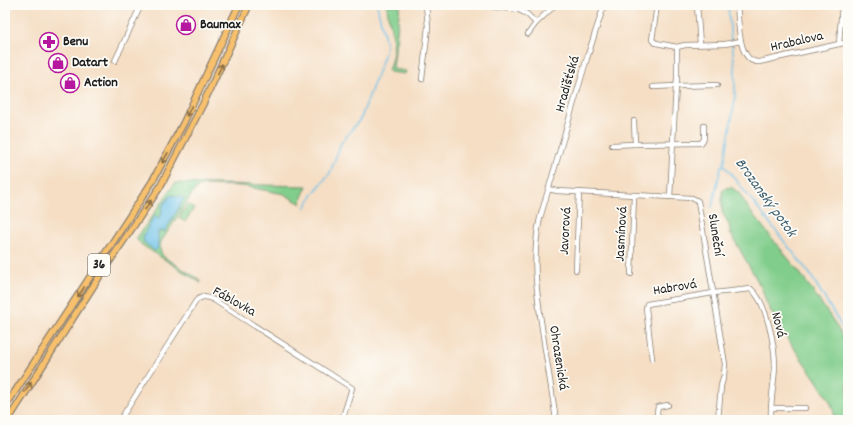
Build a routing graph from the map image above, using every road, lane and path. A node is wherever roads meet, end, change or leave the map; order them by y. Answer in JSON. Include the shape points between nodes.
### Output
{"nodes":[{"id":1,"x":141,"y":5,"type":"edge"},
{"id":2,"x":239,"y":5,"type":"edge"},
{"id":3,"x":249,"y":5,"type":"edge"},
{"id":4,"x":426,"y":5,"type":"edge"},
{"id":5,"x":482,"y":5,"type":"edge"},
{"id":6,"x":555,"y":5,"type":"edge"},
{"id":7,"x":604,"y":5,"type":"edge"},
{"id":8,"x":657,"y":5,"type":"edge"},
{"id":9,"x":697,"y":5,"type":"edge"},
{"id":10,"x":737,"y":5,"type":"edge"},
{"id":11,"x":842,"y":5,"type":"edge"},
{"id":12,"x":536,"y":23,"type":"junction"},
{"id":13,"x":528,"y":34,"type":"dead end"},
{"id":14,"x":741,"y":41,"type":"junction"},
{"id":15,"x":848,"y":42,"type":"edge"},
{"id":16,"x":700,"y":44,"type":"junction"},
{"id":17,"x":839,"y":44,"type":"junction"},
{"id":18,"x":677,"y":47,"type":"junction"},
{"id":19,"x":115,"y":61,"type":"dead end"},
{"id":20,"x":422,"y":79,"type":"dead end"},
{"id":21,"x":718,"y":85,"type":"dead end"},
{"id":22,"x":676,"y":86,"type":"junction"},
{"id":23,"x":653,"y":87,"type":"dead end"},
{"id":24,"x":634,"y":121,"type":"dead end"},
{"id":25,"x":704,"y":126,"type":"dead end"},
{"id":26,"x":672,"y":143,"type":"junction"},
{"id":27,"x":636,"y":144,"type":"junction"},
{"id":28,"x":612,"y":145,"type":"dead end"},
{"id":29,"x":549,"y":189,"type":"junction"},
{"id":30,"x":579,"y":192,"type":"junction"},
{"id":31,"x":634,"y":195,"type":"junction"},
{"id":32,"x":670,"y":197,"type":"junction"},
{"id":33,"x":576,"y":270,"type":"dead end"},
{"id":34,"x":631,"y":274,"type":"dead end"},
{"id":35,"x":713,"y":293,"type":"junction"},
{"id":36,"x":652,"y":359,"type":"dead end"},
{"id":37,"x":668,"y":405,"type":"dead end"},
{"id":38,"x":5,"y":407,"type":"edge"},
{"id":39,"x":771,"y":408,"type":"junction"},
{"id":40,"x":805,"y":408,"type":"dead end"},
{"id":41,"x":8,"y":420,"type":"edge"},
{"id":42,"x":120,"y":420,"type":"edge"},
{"id":43,"x":342,"y":420,"type":"edge"},
{"id":44,"x":556,"y":420,"type":"edge"},
{"id":45,"x":658,"y":420,"type":"edge"},
{"id":46,"x":718,"y":420,"type":"edge"},
{"id":47,"x":771,"y":420,"type":"edge"}],
"edges":[{"from":1,"to":19,"type":"street"},
{"from":2,"to":38,"type":"main road","number":"36","one_way":true,"via":[[155,176]]},
{"from":41,"to":3,"type":"main road","number":"36","one_way":true,"via":[[160,187],[203,104]]},
{"from":4,"to":20,"type":"street","via":[[428,27]]},
{"from":5,"to":12,"type":"street","via":[[518,10],[527,14]]},
{"from":6,"to":12,"type":"street"},
{"from":7,"to":29,"type":"street","name":"Hradišťská"},
{"from":8,"to":18,"type":"street","via":[[653,42]]},
{"from":9,"to":16,"type":"street"},
{"from":10,"to":14,"type":"street"},
{"from":11,"to":17,"type":"street"},
{"from":12,"to":13,"type":"street"},
{"from":14,"to":16,"type":"street"},
{"from":14,"to":17,"type":"street","name":"Hrabalova","via":[[744,53],[751,60],[759,62]]},
{"from":15,"to":17,"type":"street","name":"Hrabalova"},
{"from":16,"to":18,"type":"street"},
{"from":18,"to":22,"type":"street"},
{"from":21,"to":22,"type":"street"},
{"from":22,"to":23,"type":"street"},
{"from":22,"to":26,"type":"street"},
{"from":24,"to":27,"type":"street"},
{"from":25,"to":26,"type":"street","via":[[703,142]]},
{"from":26,"to":27,"type":"street"},
{"from":26,"to":32,"type":"street"},
{"from":27,"to":28,"type":"street"},
{"from":29,"to":30,"type":"street","name":"Sluneční"},
{"from":29,"to":44,"type":"street","name":"Ohrazenická","via":[[540,218],[535,270]]},
{"from":30,"to":31,"type":"street","name":"Sluneční"},
{"from":30,"to":33,"type":"street","name":"Javorová"},
{"from":31,"to":32,"type":"street","name":"Sluneční"},
{"from":31,"to":34,"type":"street","name":"Jasmínová"},
{"from":32,"to":35,"type":"street","name":"Sluneční","via":[[692,198],[698,201]]},
{"from":35,"to":36,"type":"street","name":"Habrová","via":[[648,304],[646,308]]},
{"from":35,"to":39,"type":"street","name":"Nová","via":[[751,289],[766,314],[775,365]]},
{"from":35,"to":46,"type":"street","name":"Sluneční","via":[[725,366]]},
{"from":37,"to":45,"type":"street","via":[[658,407]]},
{"from":39,"to":40,"type":"street"},
{"from":39,"to":47,"type":"street","name":"Nová"},
{"from":42,"to":43,"type":"street","name":"Fáblovka","via":[[196,300],[204,297],[214,300],[352,388]]}]}
